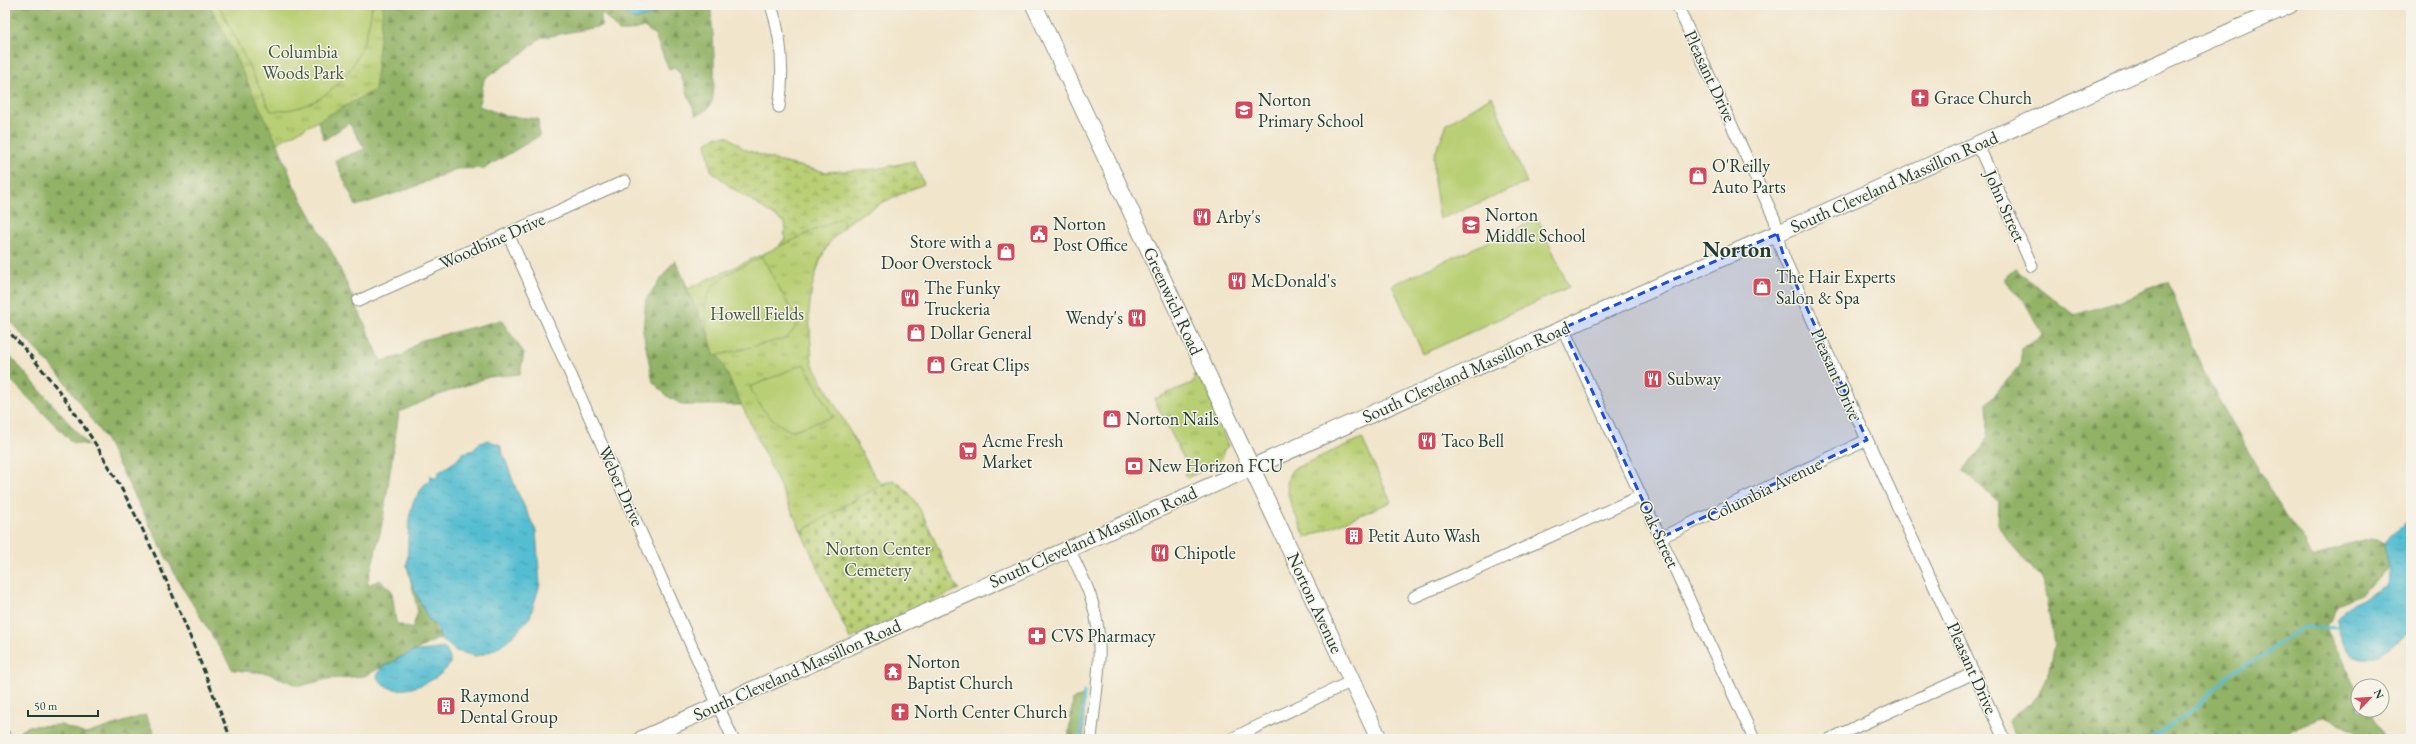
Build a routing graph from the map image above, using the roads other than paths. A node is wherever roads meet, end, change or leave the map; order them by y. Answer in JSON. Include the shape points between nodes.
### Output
{"nodes":[{"id":1,"x":771,"y":5,"type":"edge"},
{"id":2,"x":1034,"y":5,"type":"edge"},
{"id":3,"x":1677,"y":5,"type":"edge"},
{"id":4,"x":2290,"y":5,"type":"edge"},
{"id":5,"x":779,"y":107,"type":"dead end"},
{"id":6,"x":1978,"y":145,"type":"junction"},
{"id":7,"x":625,"y":181,"type":"dead end"},
{"id":8,"x":508,"y":234,"type":"junction"},
{"id":9,"x":1777,"y":234,"type":"junction"},
{"id":10,"x":2032,"y":266,"type":"dead end"},
{"id":11,"x":358,"y":301,"type":"dead end"},
{"id":12,"x":1563,"y":328,"type":"junction"},
{"id":13,"x":1867,"y":440,"type":"junction"},
{"id":14,"x":1250,"y":467,"type":"junction"},
{"id":15,"x":1641,"y":496,"type":"junction"},
{"id":16,"x":1660,"y":538,"type":"junction"},
{"id":17,"x":1069,"y":548,"type":"junction"},
{"id":18,"x":1414,"y":598,"type":"dead end"},
{"id":19,"x":1974,"y":673,"type":"junction"},
{"id":20,"x":1352,"y":681,"type":"junction"},
{"id":21,"x":718,"y":705,"type":"junction"},
{"id":22,"x":5,"y":736,"type":"edge"},
{"id":23,"x":6,"y":739,"type":"edge"},
{"id":24,"x":642,"y":739,"type":"edge"},
{"id":25,"x":733,"y":739,"type":"edge"},
{"id":26,"x":1091,"y":739,"type":"edge"},
{"id":27,"x":1231,"y":739,"type":"edge"},
{"id":28,"x":1379,"y":739,"type":"edge"},
{"id":29,"x":1754,"y":739,"type":"edge"},
{"id":30,"x":1830,"y":739,"type":"edge"},
{"id":31,"x":2004,"y":739,"type":"edge"}],
"edges":[{"from":1,"to":5,"type":"street","via":[[782,56]]},
{"from":2,"to":14,"type":"main road","name":"Greenwich Road"},
{"from":3,"to":9,"type":"street","name":"Pleasant Drive","via":[[1775,220]]},
{"from":4,"to":6,"type":"main road","name":"South Cleveland Massillon Road"},
{"from":6,"to":9,"type":"main road","name":"South Cleveland Massillon Road"},
{"from":6,"to":10,"type":"street","name":"John Street"},
{"from":7,"to":8,"type":"street","name":"Woodbine Drive"},
{"from":8,"to":11,"type":"street","name":"Woodbine Drive"},
{"from":8,"to":21,"type":"street","name":"Weber Drive"},
{"from":9,"to":12,"type":"main road","name":"South Cleveland Massillon Road"},
{"from":9,"to":13,"type":"street","name":"Pleasant Drive","via":[[1785,260]]},
{"from":12,"to":14,"type":"main road","name":"South Cleveland Massillon Road"},
{"from":12,"to":15,"type":"street","name":"Oak Street"},
{"from":13,"to":16,"type":"street","name":"Columbia Avenue"},
{"from":13,"to":19,"type":"street","name":"Pleasant Drive"},
{"from":14,"to":17,"type":"main road","name":"South Cleveland Massillon Road"},
{"from":14,"to":20,"type":"main road","name":"Norton Avenue"},
{"from":15,"to":16,"type":"street","name":"Oak Street"},
{"from":15,"to":18,"type":"street"},
{"from":16,"to":29,"type":"street","name":"Oak Street"},
{"from":17,"to":21,"type":"main road","name":"South Cleveland Massillon Road"},
{"from":17,"to":26,"type":"street","via":[[1088,589],[1098,627],[1098,661]]},
{"from":19,"to":30,"type":"street"},
{"from":19,"to":31,"type":"street","name":"Pleasant Drive"},
{"from":20,"to":27,"type":"street"},
{"from":20,"to":28,"type":"main road","name":"Norton Avenue"},
{"from":21,"to":24,"type":"main road","name":"South Cleveland Massillon Road"},
{"from":21,"to":25,"type":"street","name":"Weber Drive"},
{"from":22,"to":23,"type":"street"}]}
